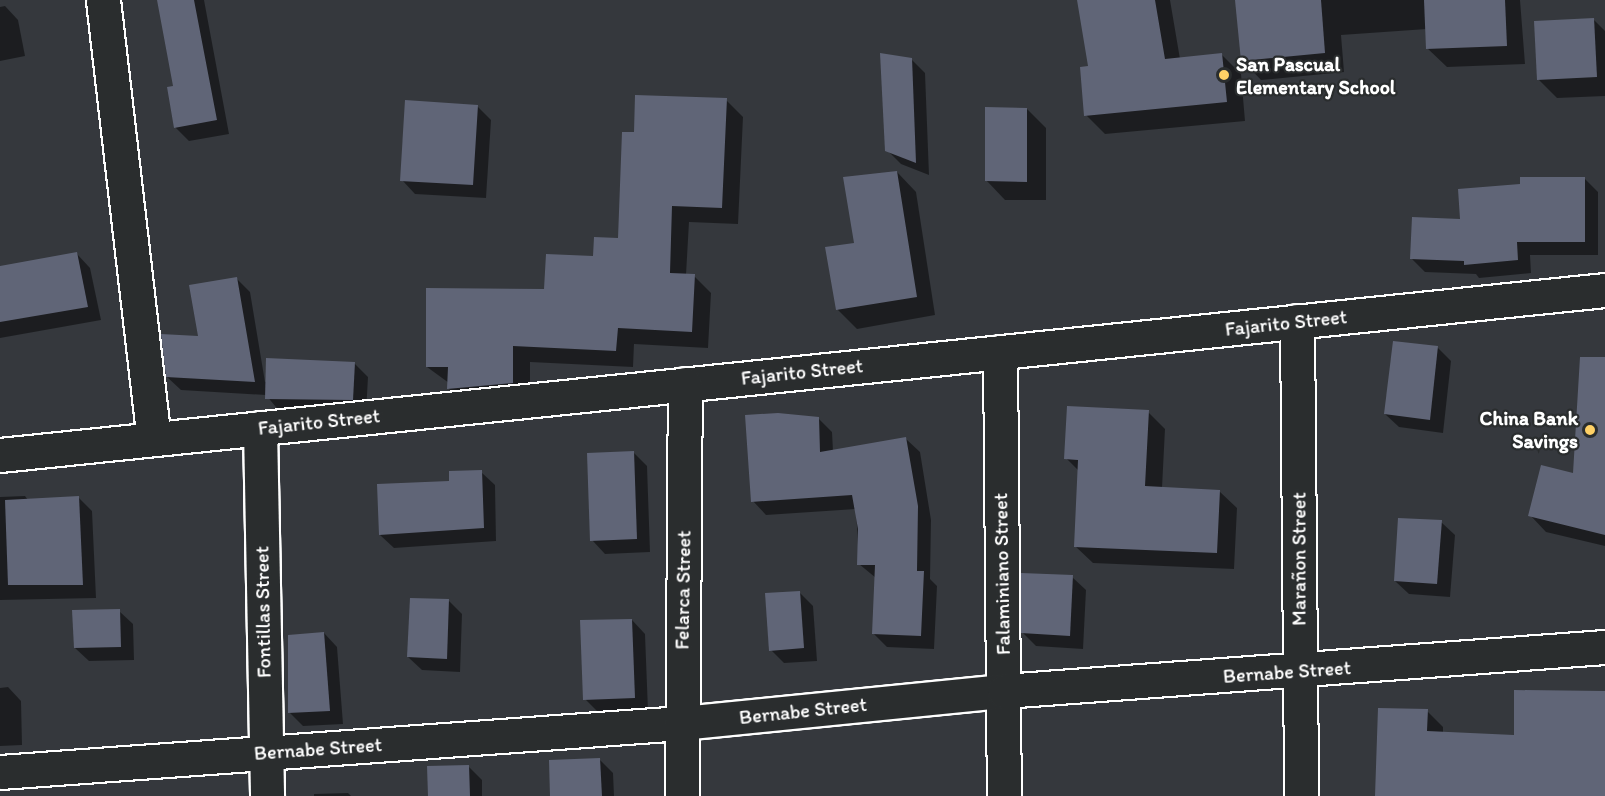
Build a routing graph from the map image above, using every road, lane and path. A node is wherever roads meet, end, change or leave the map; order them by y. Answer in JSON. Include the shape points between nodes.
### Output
{"nodes":[{"id":1,"x":103,"y":0,"type":"edge"},
{"id":2,"x":1605,"y":290,"type":"edge"},
{"id":3,"x":1297,"y":321,"type":"junction"},
{"id":4,"x":1000,"y":352,"type":"junction"},
{"id":5,"x":685,"y":384,"type":"junction"},
{"id":6,"x":260,"y":428,"type":"junction"},
{"id":7,"x":154,"y":439,"type":"junction"},
{"id":8,"x":0,"y":454,"type":"edge"},
{"id":9,"x":1605,"y":647,"type":"edge"},
{"id":10,"x":1300,"y":672,"type":"junction"},
{"id":11,"x":1004,"y":691,"type":"junction"},
{"id":12,"x":682,"y":723,"type":"junction"},
{"id":13,"x":266,"y":753,"type":"junction"},
{"id":14,"x":0,"y":772,"type":"edge"},
{"id":15,"x":267,"y":796,"type":"edge"},
{"id":16,"x":682,"y":796,"type":"edge"},
{"id":17,"x":1004,"y":796,"type":"edge"},
{"id":18,"x":1301,"y":796,"type":"edge"}],
"edges":[{"from":1,"to":7,"type":"street"},
{"from":2,"to":3,"type":"street","name":"Fajarito Street"},
{"from":3,"to":4,"type":"street","name":"Fajarito Street"},
{"from":3,"to":10,"type":"street","name":"Marañon Street"},
{"from":4,"to":5,"type":"street","name":"Fajarito Street"},
{"from":4,"to":11,"type":"street","name":"Falaminiano Street"},
{"from":5,"to":6,"type":"street","name":"Fajarito Street"},
{"from":5,"to":12,"type":"street","name":"Felarca Street"},
{"from":6,"to":7,"type":"street","name":"Fajarito Street"},
{"from":6,"to":13,"type":"street","name":"Fontillas Street"},
{"from":7,"to":8,"type":"street","name":"Fajarito Street"},
{"from":9,"to":10,"type":"street","name":"Bernabe Street"},
{"from":10,"to":11,"type":"street","name":"Bernabe Street"},
{"from":10,"to":18,"type":"street","name":"Marañon Street"},
{"from":11,"to":12,"type":"street","name":"Bernabe Street"},
{"from":11,"to":17,"type":"street","name":"Falaminiano Street"},
{"from":12,"to":13,"type":"street","name":"Bernabe Street"},
{"from":12,"to":16,"type":"street","name":"Felarca Street"},
{"from":13,"to":14,"type":"street","name":"Bernabe Street"},
{"from":13,"to":15,"type":"street","name":"Fontillas Street"}]}
